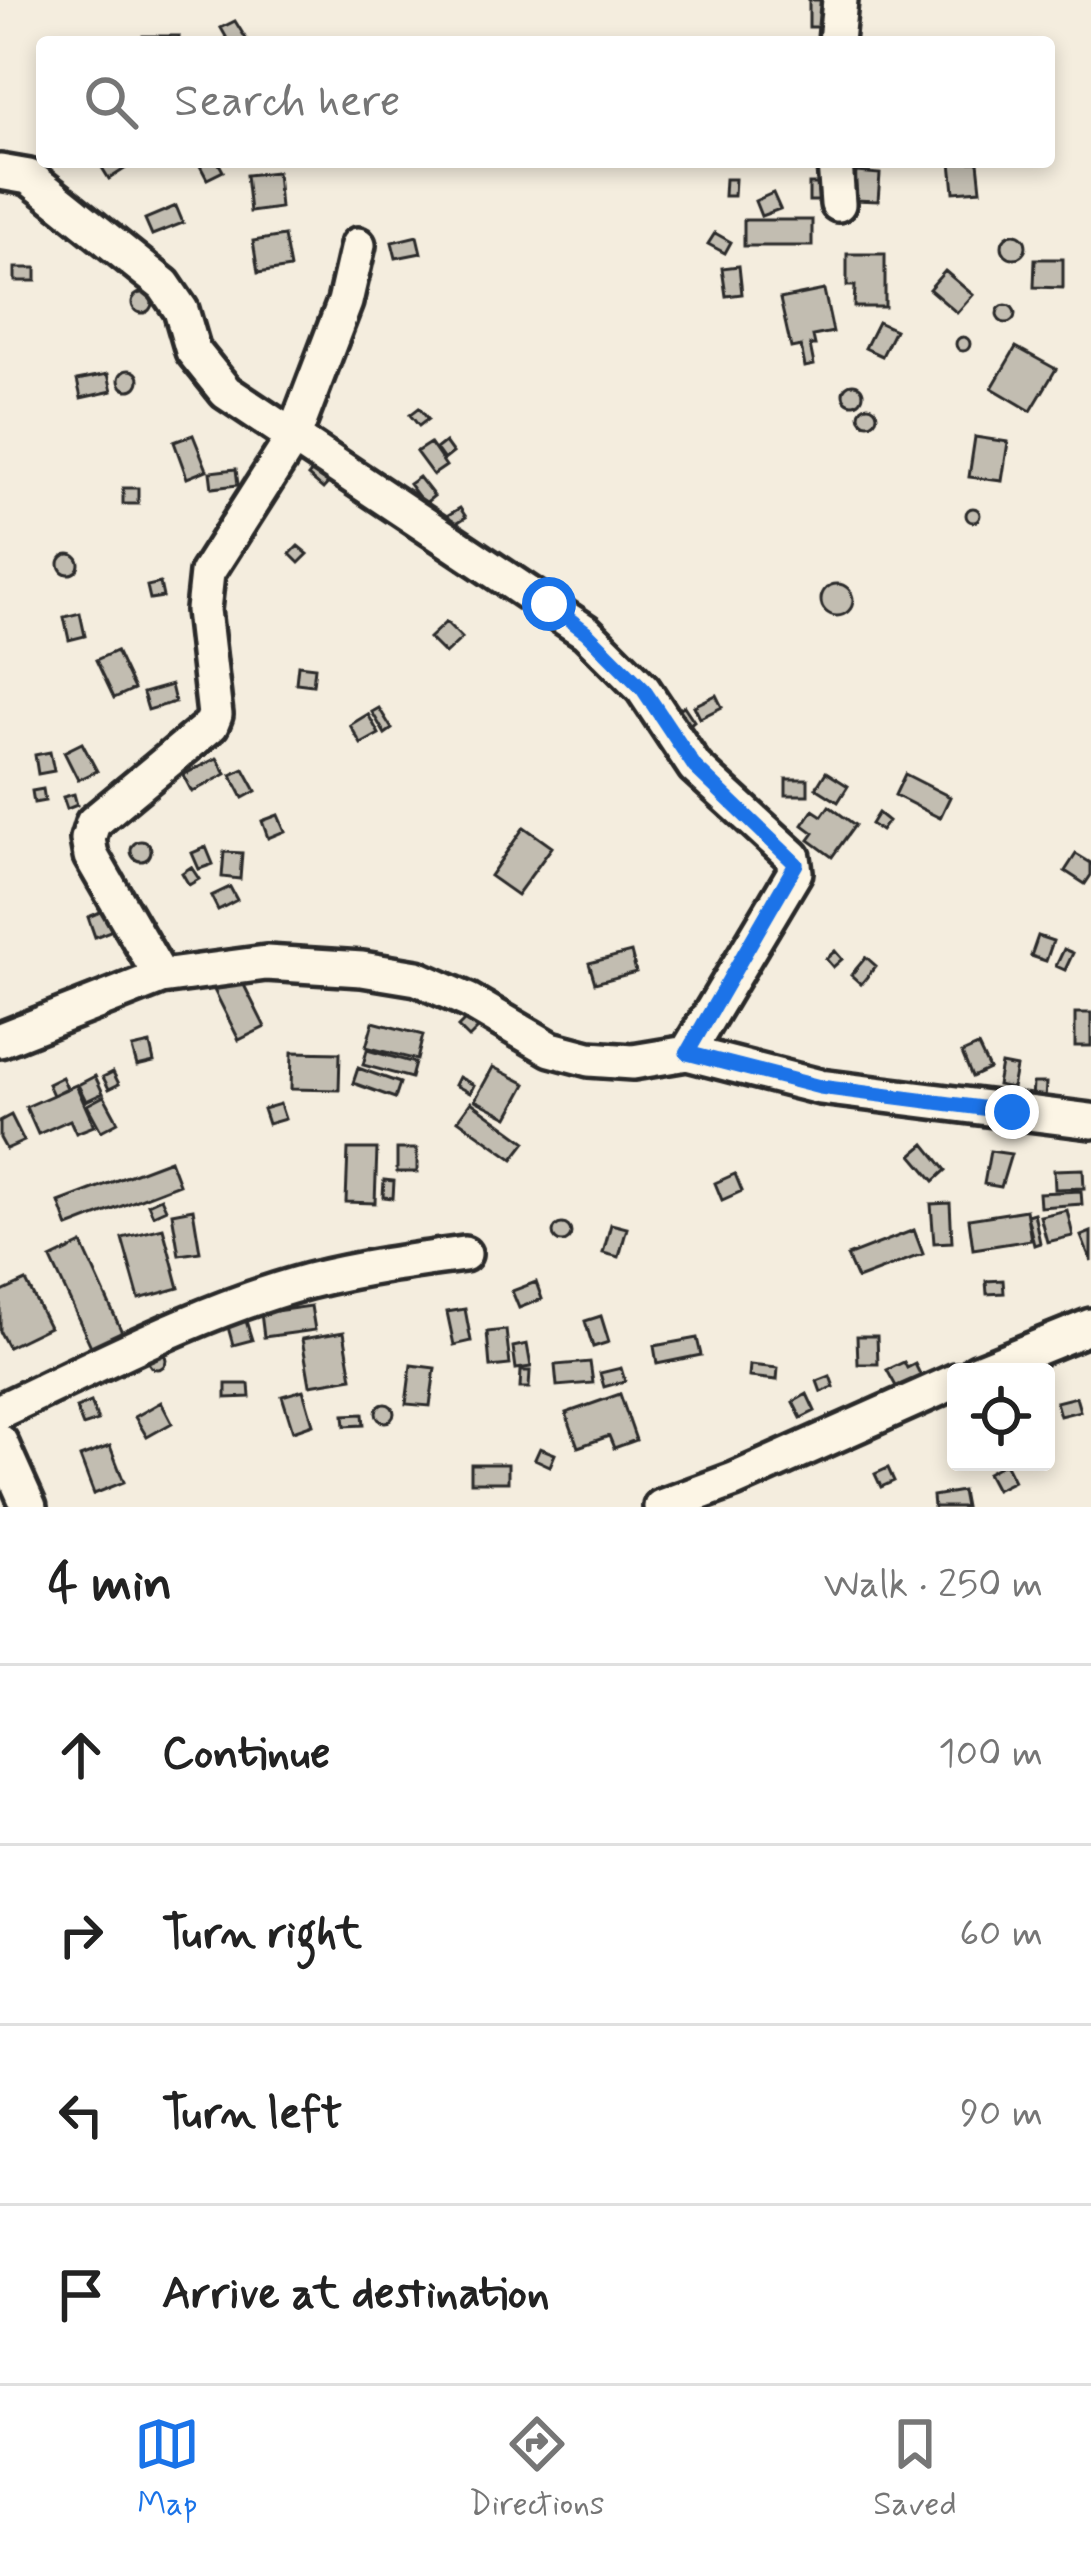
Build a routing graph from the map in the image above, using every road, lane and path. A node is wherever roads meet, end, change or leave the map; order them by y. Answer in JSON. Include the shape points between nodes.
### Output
{"nodes":[{"id":1,"x":840,"y":0,"type":"edge"},
{"id":2,"x":837,"y":36,"type":"edge"},
{"id":3,"x":836,"y":168,"type":"edge"},
{"id":4,"x":0,"y":172,"type":"edge"},
{"id":5,"x":838,"y":204,"type":"dead end"},
{"id":6,"x":358,"y":244,"type":"dead end"},
{"id":7,"x":293,"y":438,"type":"junction"},
{"id":8,"x":160,"y":976,"type":"junction"},
{"id":9,"x":0,"y":1040,"type":"edge"},
{"id":10,"x":687,"y":1053,"type":"junction"},
{"id":11,"x":1091,"y":1121,"type":"edge"},
{"id":12,"x":464,"y":1254,"type":"dead end"},
{"id":13,"x":1091,"y":1326,"type":"edge"},
{"id":14,"x":998,"y":1363,"type":"edge"},
{"id":15,"x":947,"y":1386,"type":"edge"},
{"id":16,"x":0,"y":1412,"type":"edge"},
{"id":17,"x":0,"y":1442,"type":"edge"},
{"id":18,"x":740,"y":1493,"type":"edge"},
{"id":19,"x":29,"y":1507,"type":"edge"},
{"id":20,"x":661,"y":1507,"type":"edge"}],
"edges":[{"from":1,"to":2,"type":"street"},
{"from":3,"to":5,"type":"street"},
{"from":4,"to":7,"type":"street","via":[[29,177],[164,285],[206,369]]},
{"from":6,"to":7,"type":"street","via":[[345,302]]},
{"from":7,"to":8,"type":"street","via":[[207,573],[203,610],[217,704],[211,725],[93,823],[88,839]]},
{"from":7,"to":10,"type":"street","via":[[586,632],[643,689],[695,767],[793,857],[795,872]]},
{"from":8,"to":9,"type":"street"},
{"from":8,"to":10,"type":"street","via":[[266,963],[362,969],[417,978],[551,1049],[589,1059]]},
{"from":10,"to":11,"type":"street","via":[[820,1087]]},
{"from":12,"to":16,"type":"street","via":[[390,1263],[228,1307]]},
{"from":13,"to":14,"type":"street"},
{"from":15,"to":18,"type":"street"},
{"from":17,"to":19,"type":"street"},
{"from":18,"to":20,"type":"street"}]}
